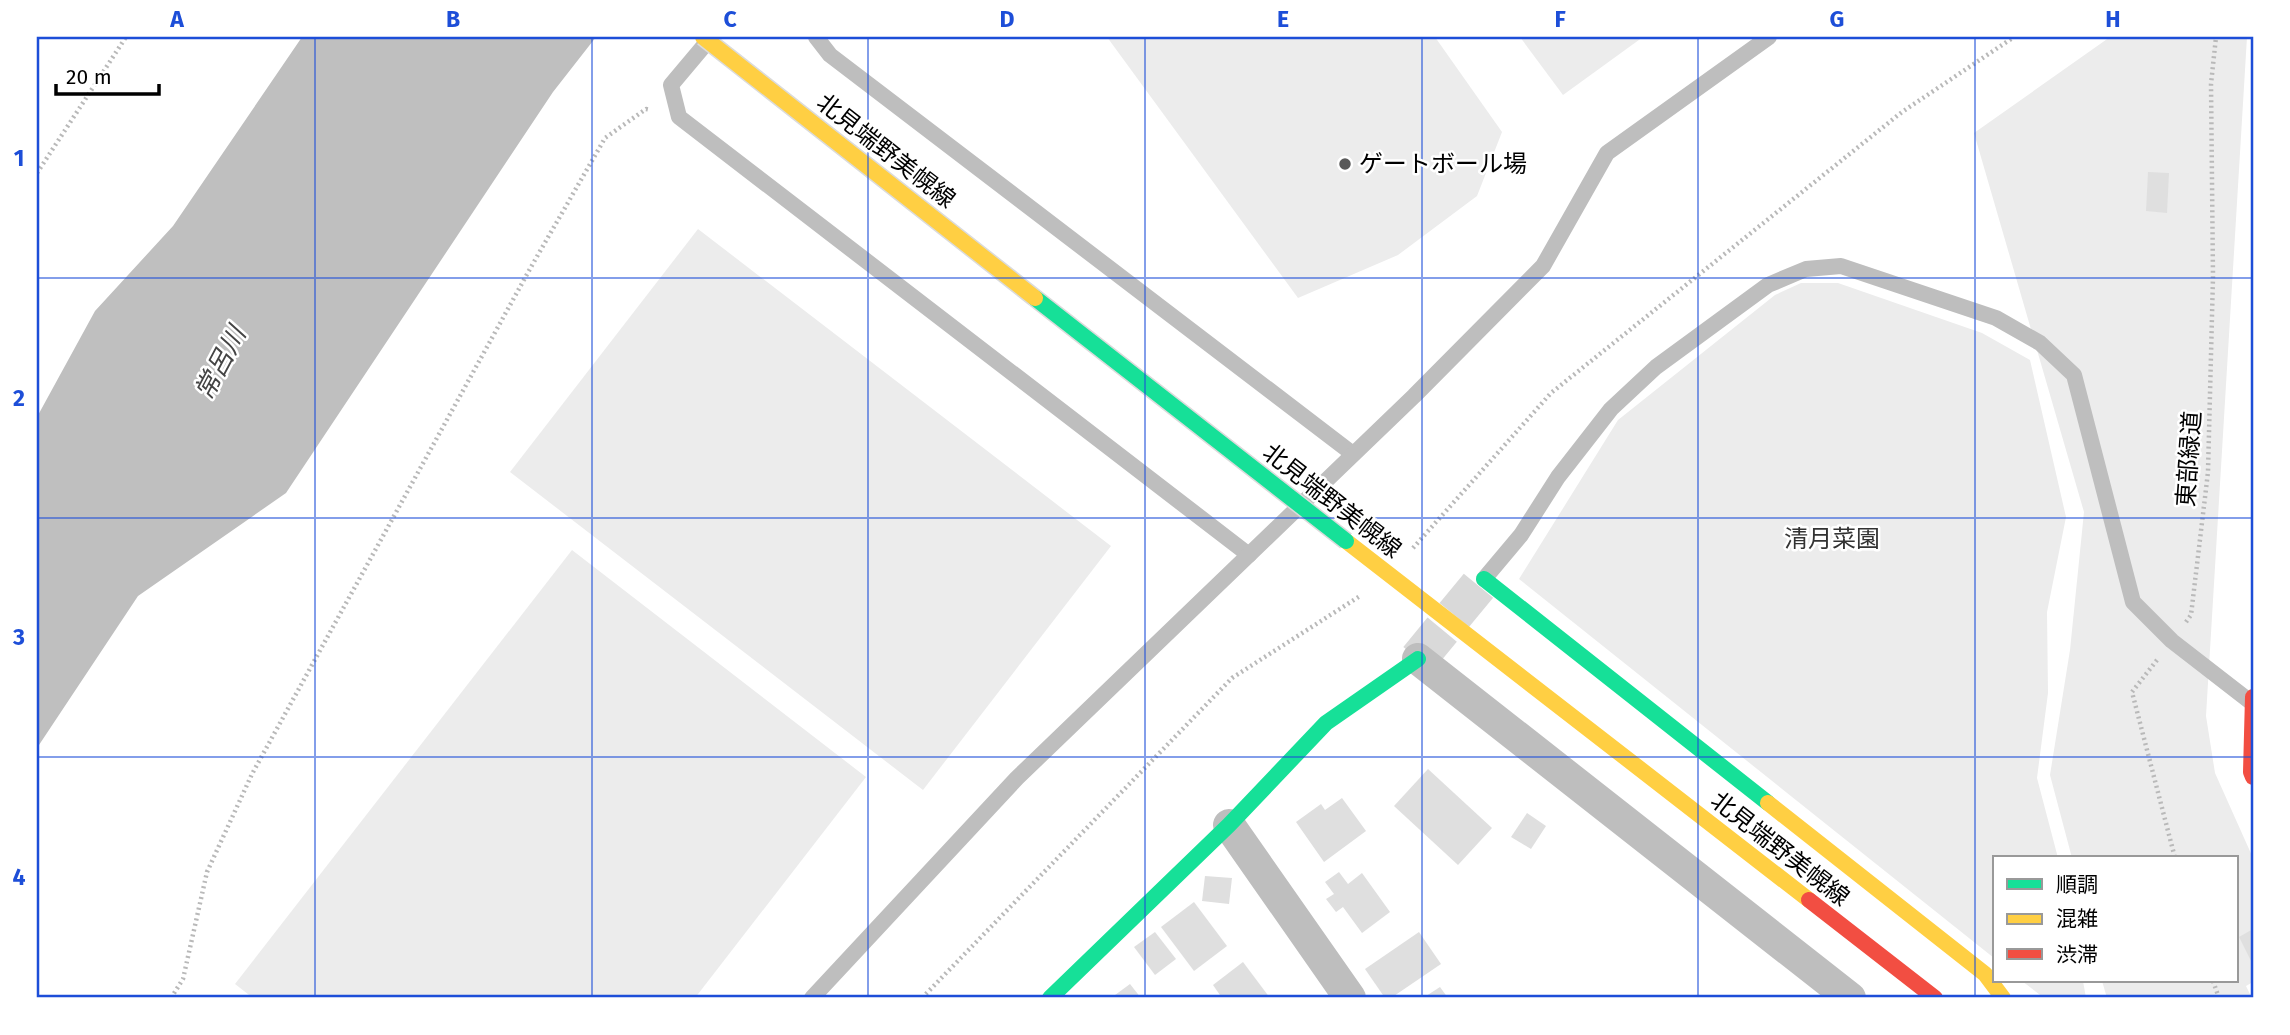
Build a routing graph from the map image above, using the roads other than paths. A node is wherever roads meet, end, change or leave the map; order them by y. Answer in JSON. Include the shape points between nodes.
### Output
{"nodes":[{"id":1,"x":703,"y":37,"type":"edge"},
{"id":2,"x":711,"y":37,"type":"edge"},
{"id":3,"x":816,"y":37,"type":"edge"},
{"id":4,"x":1769,"y":37,"type":"edge"},
{"id":5,"x":1353,"y":454,"type":"junction"},
{"id":6,"x":1249,"y":555,"type":"junction"},
{"id":7,"x":1484,"y":579,"type":"joint"},
{"id":8,"x":1418,"y":659,"type":"joint"},
{"id":9,"x":2253,"y":700,"type":"edge"},
{"id":10,"x":2253,"y":777,"type":"edge"},
{"id":11,"x":1228,"y":825,"type":"junction"},
{"id":12,"x":1056,"y":996,"type":"edge"},
{"id":13,"x":812,"y":998,"type":"edge"},
{"id":14,"x":1350,"y":998,"type":"edge"},
{"id":15,"x":1850,"y":998,"type":"edge"},
{"id":16,"x":1935,"y":998,"type":"edge"},
{"id":17,"x":2003,"y":998,"type":"edge"}],
"edges":[{"from":1,"to":16,"type":"main road","name":"北見端野美幌線","bridge":true},
{"from":2,"to":6,"type":"lane","via":[[671,85],[679,117]]},
{"from":3,"to":5,"type":"lane","via":[[831,55]]},
{"from":4,"to":5,"type":"lane","via":[[1607,153],[1543,266]]},
{"from":5,"to":6,"type":"lane"},
{"from":6,"to":13,"type":"lane","via":[[1017,778]]},
{"from":7,"to":9,"type":"lane","via":[[1611,409],[1656,367],[1768,285],[1806,268],[1841,266],[1996,318],[2040,343],[2074,374],[2133,602],[2172,641]]},
{"from":7,"to":17,"type":"main road","via":[[1985,974]]},
{"from":8,"to":11,"type":"main road","via":[[1326,723]]},
{"from":8,"to":15,"type":"street"},
{"from":9,"to":10,"type":"main road"},
{"from":11,"to":12,"type":"main road"},
{"from":11,"to":14,"type":"street"}]}
